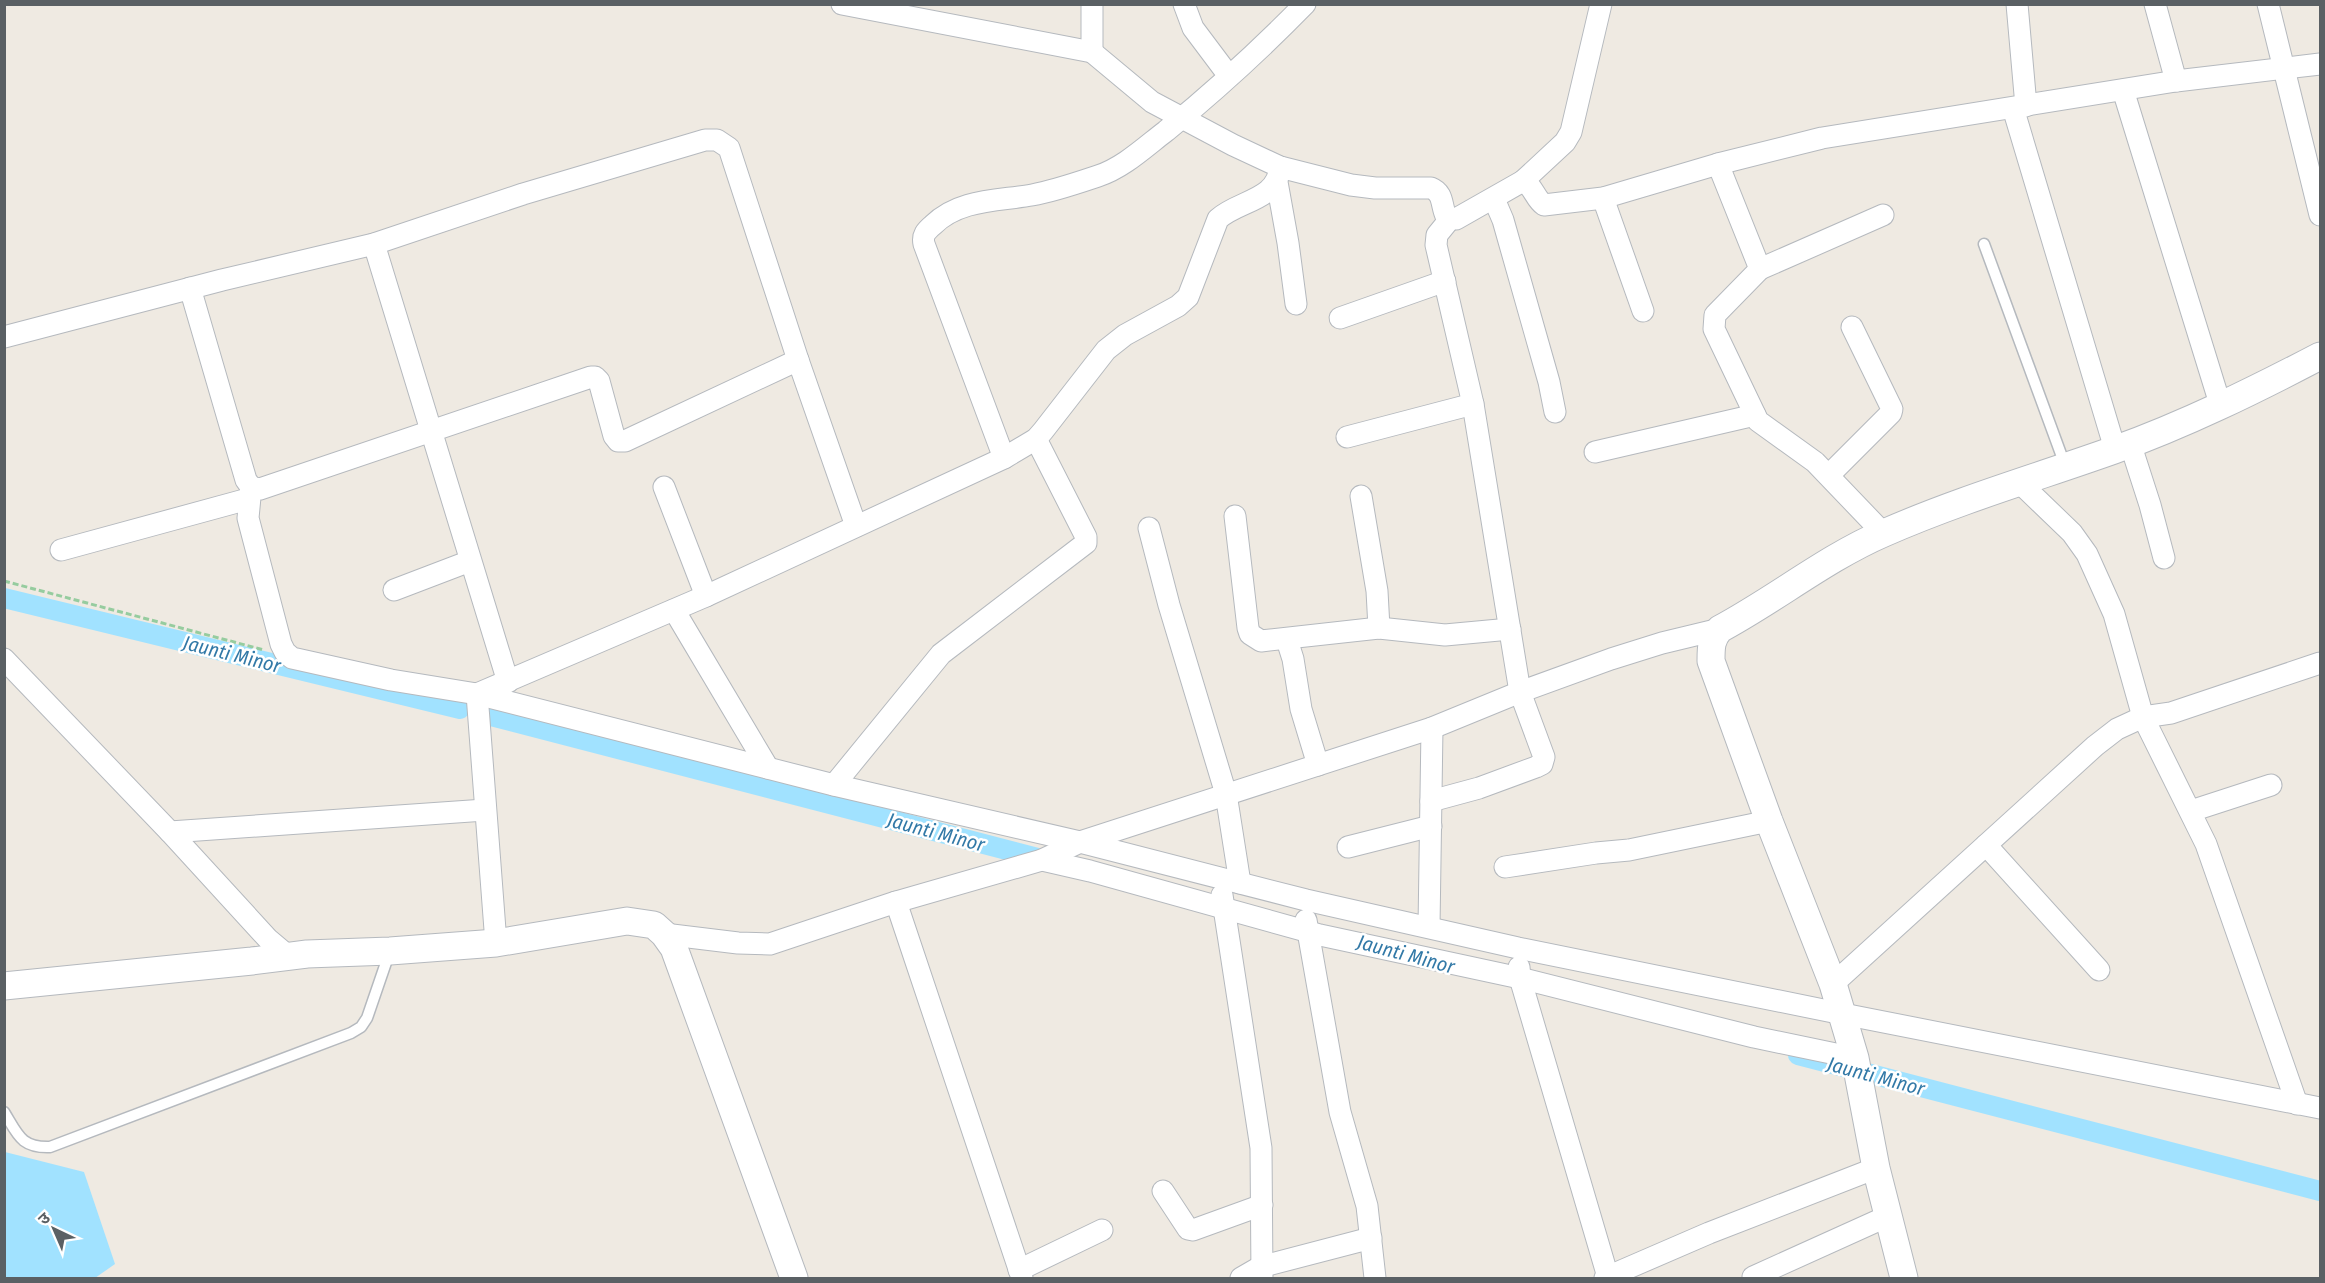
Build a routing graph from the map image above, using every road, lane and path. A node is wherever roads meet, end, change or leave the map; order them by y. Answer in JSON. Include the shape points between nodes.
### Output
{"nodes":[{"id":1,"x":842,"y":4,"type":"edge"},
{"id":2,"x":1092,"y":4,"type":"edge"},
{"id":3,"x":1184,"y":4,"type":"edge"},
{"id":4,"x":1305,"y":4,"type":"edge"},
{"id":5,"x":1601,"y":4,"type":"edge"},
{"id":6,"x":2017,"y":4,"type":"edge"},
{"id":7,"x":2155,"y":4,"type":"edge"},
{"id":8,"x":2268,"y":4,"type":"edge"},
{"id":9,"x":1092,"y":52,"type":"junction"},
{"id":10,"x":2320,"y":64,"type":"edge"},
{"id":11,"x":2284,"y":70,"type":"junction"},
{"id":12,"x":1229,"y":76,"type":"junction"},
{"id":13,"x":2176,"y":81,"type":"junction"},
{"id":14,"x":2123,"y":90,"type":"junction"},
{"id":15,"x":2020,"y":107,"type":"junction"},
{"id":16,"x":1181,"y":118,"type":"junction"},
{"id":17,"x":1718,"y":164,"type":"junction"},
{"id":18,"x":1278,"y":175,"type":"junction"},
{"id":19,"x":1523,"y":181,"type":"junction"},
{"id":20,"x":1604,"y":198,"type":"junction"},
{"id":21,"x":1494,"y":199,"type":"junction"},
{"id":22,"x":1883,"y":215,"type":"dead end"},
{"id":23,"x":2320,"y":215,"type":"edge"},
{"id":24,"x":1450,"y":219,"type":"junction"},
{"id":25,"x":374,"y":244,"type":"junction"},
{"id":26,"x":1984,"y":244,"type":"dead end"},
{"id":27,"x":1760,"y":269,"type":"junction"},
{"id":28,"x":1445,"y":281,"type":"junction"},
{"id":29,"x":190,"y":288,"type":"junction"},
{"id":30,"x":1296,"y":304,"type":"dead end"},
{"id":31,"x":1643,"y":311,"type":"dead end"},
{"id":32,"x":1340,"y":318,"type":"dead end"},
{"id":33,"x":1852,"y":327,"type":"dead end"},
{"id":34,"x":4,"y":337,"type":"edge"},
{"id":35,"x":2320,"y":356,"type":"edge"},
{"id":36,"x":798,"y":360,"type":"junction"},
{"id":37,"x":1473,"y":404,"type":"junction"},
{"id":38,"x":2222,"y":407,"type":"junction"},
{"id":39,"x":1555,"y":411,"type":"dead end"},
{"id":40,"x":1755,"y":415,"type":"junction"},
{"id":41,"x":431,"y":431,"type":"junction"},
{"id":42,"x":1347,"y":437,"type":"dead end"},
{"id":43,"x":1036,"y":439,"type":"junction"},
{"id":44,"x":2122,"y":446,"type":"junction"},
{"id":45,"x":1595,"y":452,"type":"dead end"},
{"id":46,"x":1004,"y":458,"type":"junction"},
{"id":47,"x":2065,"y":466,"type":"junction"},
{"id":48,"x":1829,"y":475,"type":"junction"},
{"id":49,"x":2019,"y":482,"type":"junction"},
{"id":50,"x":664,"y":487,"type":"dead end"},
{"id":51,"x":249,"y":493,"type":"junction"},
{"id":52,"x":1360,"y":496,"type":"dead end"},
{"id":53,"x":1235,"y":516,"type":"dead end"},
{"id":54,"x":856,"y":526,"type":"junction"},
{"id":55,"x":1149,"y":528,"type":"dead end"},
{"id":56,"x":1883,"y":533,"type":"junction"},
{"id":57,"x":61,"y":550,"type":"dead end"},
{"id":58,"x":2164,"y":558,"type":"dead end"},
{"id":59,"x":470,"y":561,"type":"junction"},
{"id":60,"x":4,"y":581,"type":"edge"},
{"id":61,"x":394,"y":590,"type":"dead end"},
{"id":62,"x":706,"y":596,"type":"junction"},
{"id":63,"x":674,"y":610,"type":"junction"},
{"id":64,"x":1379,"y":628,"type":"junction"},
{"id":65,"x":1720,"y":628,"type":"junction"},
{"id":66,"x":1510,"y":629,"type":"junction"},
{"id":67,"x":1287,"y":640,"type":"junction"},
{"id":68,"x":292,"y":658,"type":"junction"},
{"id":69,"x":4,"y":659,"type":"edge"},
{"id":70,"x":2320,"y":663,"type":"edge"},
{"id":71,"x":508,"y":682,"type":"junction"},
{"id":72,"x":1520,"y":692,"type":"junction"},
{"id":73,"x":477,"y":694,"type":"junction"},
{"id":74,"x":2143,"y":717,"type":"junction"},
{"id":75,"x":1432,"y":728,"type":"junction"},
{"id":76,"x":1318,"y":765,"type":"junction"},
{"id":77,"x":768,"y":768,"type":"junction"},
{"id":78,"x":834,"y":785,"type":"junction"},
{"id":79,"x":2271,"y":785,"type":"dead end"},
{"id":80,"x":1226,"y":794,"type":"junction"},
{"id":81,"x":1431,"y":801,"type":"junction"},
{"id":82,"x":485,"y":810,"type":"junction"},
{"id":83,"x":2191,"y":811,"type":"junction"},
{"id":84,"x":1769,"y":821,"type":"junction"},
{"id":85,"x":1431,"y":826,"type":"junction"},
{"id":86,"x":170,"y":832,"type":"junction"},
{"id":87,"x":1986,"y":845,"type":"junction"},
{"id":88,"x":1348,"y":847,"type":"dead end"},
{"id":89,"x":1059,"y":851,"type":"junction"},
{"id":90,"x":1505,"y":867,"type":"dead end"},
{"id":91,"x":1226,"y":892,"type":"junction"},
{"id":92,"x":896,"y":902,"type":"junction"},
{"id":93,"x":1306,"y":915,"type":"junction"},
{"id":94,"x":1429,"y":927,"type":"junction"},
{"id":95,"x":664,"y":934,"type":"junction"},
{"id":96,"x":496,"y":943,"type":"junction"},
{"id":97,"x":390,"y":951,"type":"junction"},
{"id":98,"x":287,"y":955,"type":"junction"},
{"id":99,"x":1519,"y":962,"type":"junction"},
{"id":100,"x":2099,"y":970,"type":"dead end"},
{"id":101,"x":1833,"y":984,"type":"junction"},
{"id":102,"x":4,"y":986,"type":"edge"},
{"id":103,"x":1849,"y":1036,"type":"junction"},
{"id":104,"x":2297,"y":1104,"type":"junction"},
{"id":105,"x":2320,"y":1108,"type":"edge"},
{"id":106,"x":4,"y":1112,"type":"edge"},
{"id":107,"x":1876,"y":1168,"type":"junction"},
{"id":108,"x":1163,"y":1191,"type":"dead end"},
{"id":109,"x":1262,"y":1205,"type":"junction"},
{"id":110,"x":1888,"y":1216,"type":"junction"},
{"id":111,"x":1102,"y":1230,"type":"dead end"},
{"id":112,"x":1371,"y":1238,"type":"junction"},
{"id":113,"x":1261,"y":1273,"type":"edge"},
{"id":114,"x":1021,"y":1274,"type":"edge"},
{"id":115,"x":1753,"y":1277,"type":"edge"},
{"id":116,"x":794,"y":1278,"type":"edge"},
{"id":117,"x":1241,"y":1278,"type":"edge"},
{"id":118,"x":1375,"y":1278,"type":"edge"},
{"id":119,"x":1607,"y":1278,"type":"edge"},
{"id":120,"x":1904,"y":1278,"type":"edge"}],
"edges":[{"from":1,"to":9,"type":"street"},
{"from":2,"to":9,"type":"street"},
{"from":3,"to":12,"type":"street","via":[[1193,28]]},
{"from":4,"to":12,"type":"street"},
{"from":5,"to":19,"type":"street","via":[[1571,132]]},
{"from":6,"to":15,"type":"street"},
{"from":7,"to":13,"type":"street"},
{"from":8,"to":11,"type":"street"},
{"from":9,"to":16,"type":"street","via":[[1152,102]]},
{"from":10,"to":11,"type":"street"},
{"from":11,"to":13,"type":"street"},
{"from":11,"to":23,"type":"street"},
{"from":12,"to":16,"type":"street"},
{"from":13,"to":14,"type":"street"},
{"from":14,"to":15,"type":"street"},
{"from":14,"to":38,"type":"street"},
{"from":15,"to":17,"type":"street","via":[[1822,138]]},
{"from":15,"to":44,"type":"street"},
{"from":16,"to":18,"type":"street"},
{"from":16,"to":46,"type":"street","via":[[1115,169],[1100,176],[1032,195],[971,204],[938,219],[923,237]]},
{"from":17,"to":20,"type":"street"},
{"from":17,"to":27,"type":"street"},
{"from":18,"to":24,"type":"street","via":[[1375,188],[1431,188],[1442,197],[1443,211]]},
{"from":18,"to":30,"type":"street"},
{"from":18,"to":43,"type":"street","via":[[1270,191],[1218,219],[1188,297],[1106,350]]},
{"from":19,"to":20,"type":"street","via":[[1544,205]]},
{"from":19,"to":21,"type":"street"},
{"from":20,"to":31,"type":"street"},
{"from":21,"to":24,"type":"street"},
{"from":21,"to":39,"type":"street"},
{"from":22,"to":27,"type":"street"},
{"from":24,"to":28,"type":"street","via":[[1437,235],[1436,245]]},
{"from":25,"to":29,"type":"street"},
{"from":25,"to":36,"type":"street","via":[[523,194],[705,140],[717,140],[729,148]]},
{"from":25,"to":41,"type":"street"},
{"from":26,"to":47,"type":"lane"},
{"from":27,"to":40,"type":"street","via":[[1715,315],[1713,322]]},
{"from":28,"to":32,"type":"street"},
{"from":28,"to":37,"type":"street"},
{"from":29,"to":34,"type":"street"},
{"from":29,"to":51,"type":"street"},
{"from":33,"to":48,"type":"street","via":[[1892,413]]},
{"from":35,"to":38,"type":"street"},
{"from":36,"to":41,"type":"street","via":[[625,441],[614,436],[595,377]]},
{"from":36,"to":54,"type":"street"},
{"from":37,"to":42,"type":"street"},
{"from":37,"to":66,"type":"street"},
{"from":38,"to":44,"type":"street"},
{"from":40,"to":45,"type":"street"},
{"from":40,"to":48,"type":"street"},
{"from":41,"to":51,"type":"street"},
{"from":41,"to":59,"type":"street"},
{"from":43,"to":46,"type":"street"},
{"from":43,"to":78,"type":"street","via":[[1086,543],[941,654]]},
{"from":44,"to":47,"type":"street"},
{"from":44,"to":58,"type":"street","via":[[2150,505]]},
{"from":46,"to":54,"type":"street"},
{"from":47,"to":49,"type":"street"},
{"from":48,"to":56,"type":"street"},
{"from":49,"to":56,"type":"street"},
{"from":49,"to":74,"type":"street","via":[[2072,533],[2087,554],[2114,614]]},
{"from":50,"to":62,"type":"street"},
{"from":51,"to":57,"type":"street"},
{"from":51,"to":68,"type":"street","via":[[248,518],[282,644]]},
{"from":52,"to":64,"type":"street","via":[[1377,591]]},
{"from":53,"to":67,"type":"street","via":[[1250,634],[1261,641]]},
{"from":54,"to":62,"type":"street"},
{"from":55,"to":80,"type":"street"},
{"from":56,"to":65,"type":"street"},
{"from":59,"to":61,"type":"street"},
{"from":59,"to":71,"type":"street"},
{"from":60,"to":68,"type":"path"},
{"from":62,"to":63,"type":"street"},
{"from":63,"to":71,"type":"street"},
{"from":63,"to":77,"type":"street"},
{"from":64,"to":66,"type":"street","via":[[1445,635]]},
{"from":64,"to":67,"type":"street"},
{"from":65,"to":72,"type":"street","via":[[1621,656]]},
{"from":65,"to":84,"type":"street","via":[[1711,646],[1712,661]]},
{"from":66,"to":72,"type":"street"},
{"from":67,"to":76,"type":"street","via":[[1301,709]]},
{"from":68,"to":73,"type":"street"},
{"from":69,"to":86,"type":"street"},
{"from":70,"to":74,"type":"street","via":[[2171,713]]},
{"from":71,"to":73,"type":"street"},
{"from":72,"to":75,"type":"street"},
{"from":72,"to":81,"type":"street","via":[[1544,758],[1542,764]]},
{"from":73,"to":77,"type":"street"},
{"from":73,"to":82,"type":"street"},
{"from":74,"to":83,"type":"street"},
{"from":74,"to":87,"type":"street","via":[[2117,729],[2095,746]]},
{"from":75,"to":76,"type":"street"},
{"from":75,"to":81,"type":"street"},
{"from":76,"to":80,"type":"street"},
{"from":77,"to":78,"type":"street"},
{"from":78,"to":89,"type":"street"},
{"from":79,"to":83,"type":"street"},
{"from":80,"to":89,"type":"street"},
{"from":80,"to":91,"type":"street"},
{"from":81,"to":85,"type":"street"},
{"from":82,"to":86,"type":"street"},
{"from":82,"to":96,"type":"street"},
{"from":83,"to":104,"type":"street"},
{"from":84,"to":90,"type":"street","via":[[1629,850]]},
{"from":84,"to":101,"type":"street"},
{"from":85,"to":88,"type":"street"},
{"from":85,"to":94,"type":"street"},
{"from":86,"to":98,"type":"street"},
{"from":87,"to":100,"type":"street"},
{"from":87,"to":101,"type":"street"},
{"from":89,"to":91,"type":"street"},
{"from":89,"to":91,"type":"street"},
{"from":89,"to":92,"type":"street"},
{"from":91,"to":93,"type":"street"},
{"from":91,"to":93,"type":"street"},
{"from":91,"to":109,"type":"street","via":[[1261,1148]]},
{"from":92,"to":95,"type":"street","via":[[770,944]]},
{"from":92,"to":114,"type":"street"},
{"from":93,"to":94,"type":"street"},
{"from":93,"to":99,"type":"street"},
{"from":93,"to":112,"type":"street","via":[[1340,1112],[1367,1206]]},
{"from":94,"to":99,"type":"street"},
{"from":95,"to":96,"type":"street","via":[[654,925],[627,921]]},
{"from":95,"to":116,"type":"street","via":[[674,948]]},
{"from":96,"to":97,"type":"street"},
{"from":97,"to":98,"type":"street"},
{"from":97,"to":106,"type":"lane","via":[[367,1018],[351,1033],[50,1147],[36,1148],[22,1142]]},
{"from":98,"to":102,"type":"street"},
{"from":99,"to":103,"type":"street"},
{"from":99,"to":103,"type":"street","via":[[1754,1037]]},
{"from":99,"to":119,"type":"street"},
{"from":101,"to":103,"type":"street"},
{"from":103,"to":104,"type":"street"},
{"from":103,"to":107,"type":"street"},
{"from":104,"to":105,"type":"street"},
{"from":107,"to":110,"type":"street"},
{"from":107,"to":119,"type":"street","via":[[1709,1233]]},
{"from":108,"to":109,"type":"street","via":[[1188,1229],[1193,1230]]},
{"from":109,"to":113,"type":"street"},
{"from":110,"to":115,"type":"street"},
{"from":110,"to":120,"type":"street"},
{"from":111,"to":114,"type":"street"},
{"from":112,"to":113,"type":"street"},
{"from":112,"to":118,"type":"street"},
{"from":113,"to":117,"type":"street"}]}
